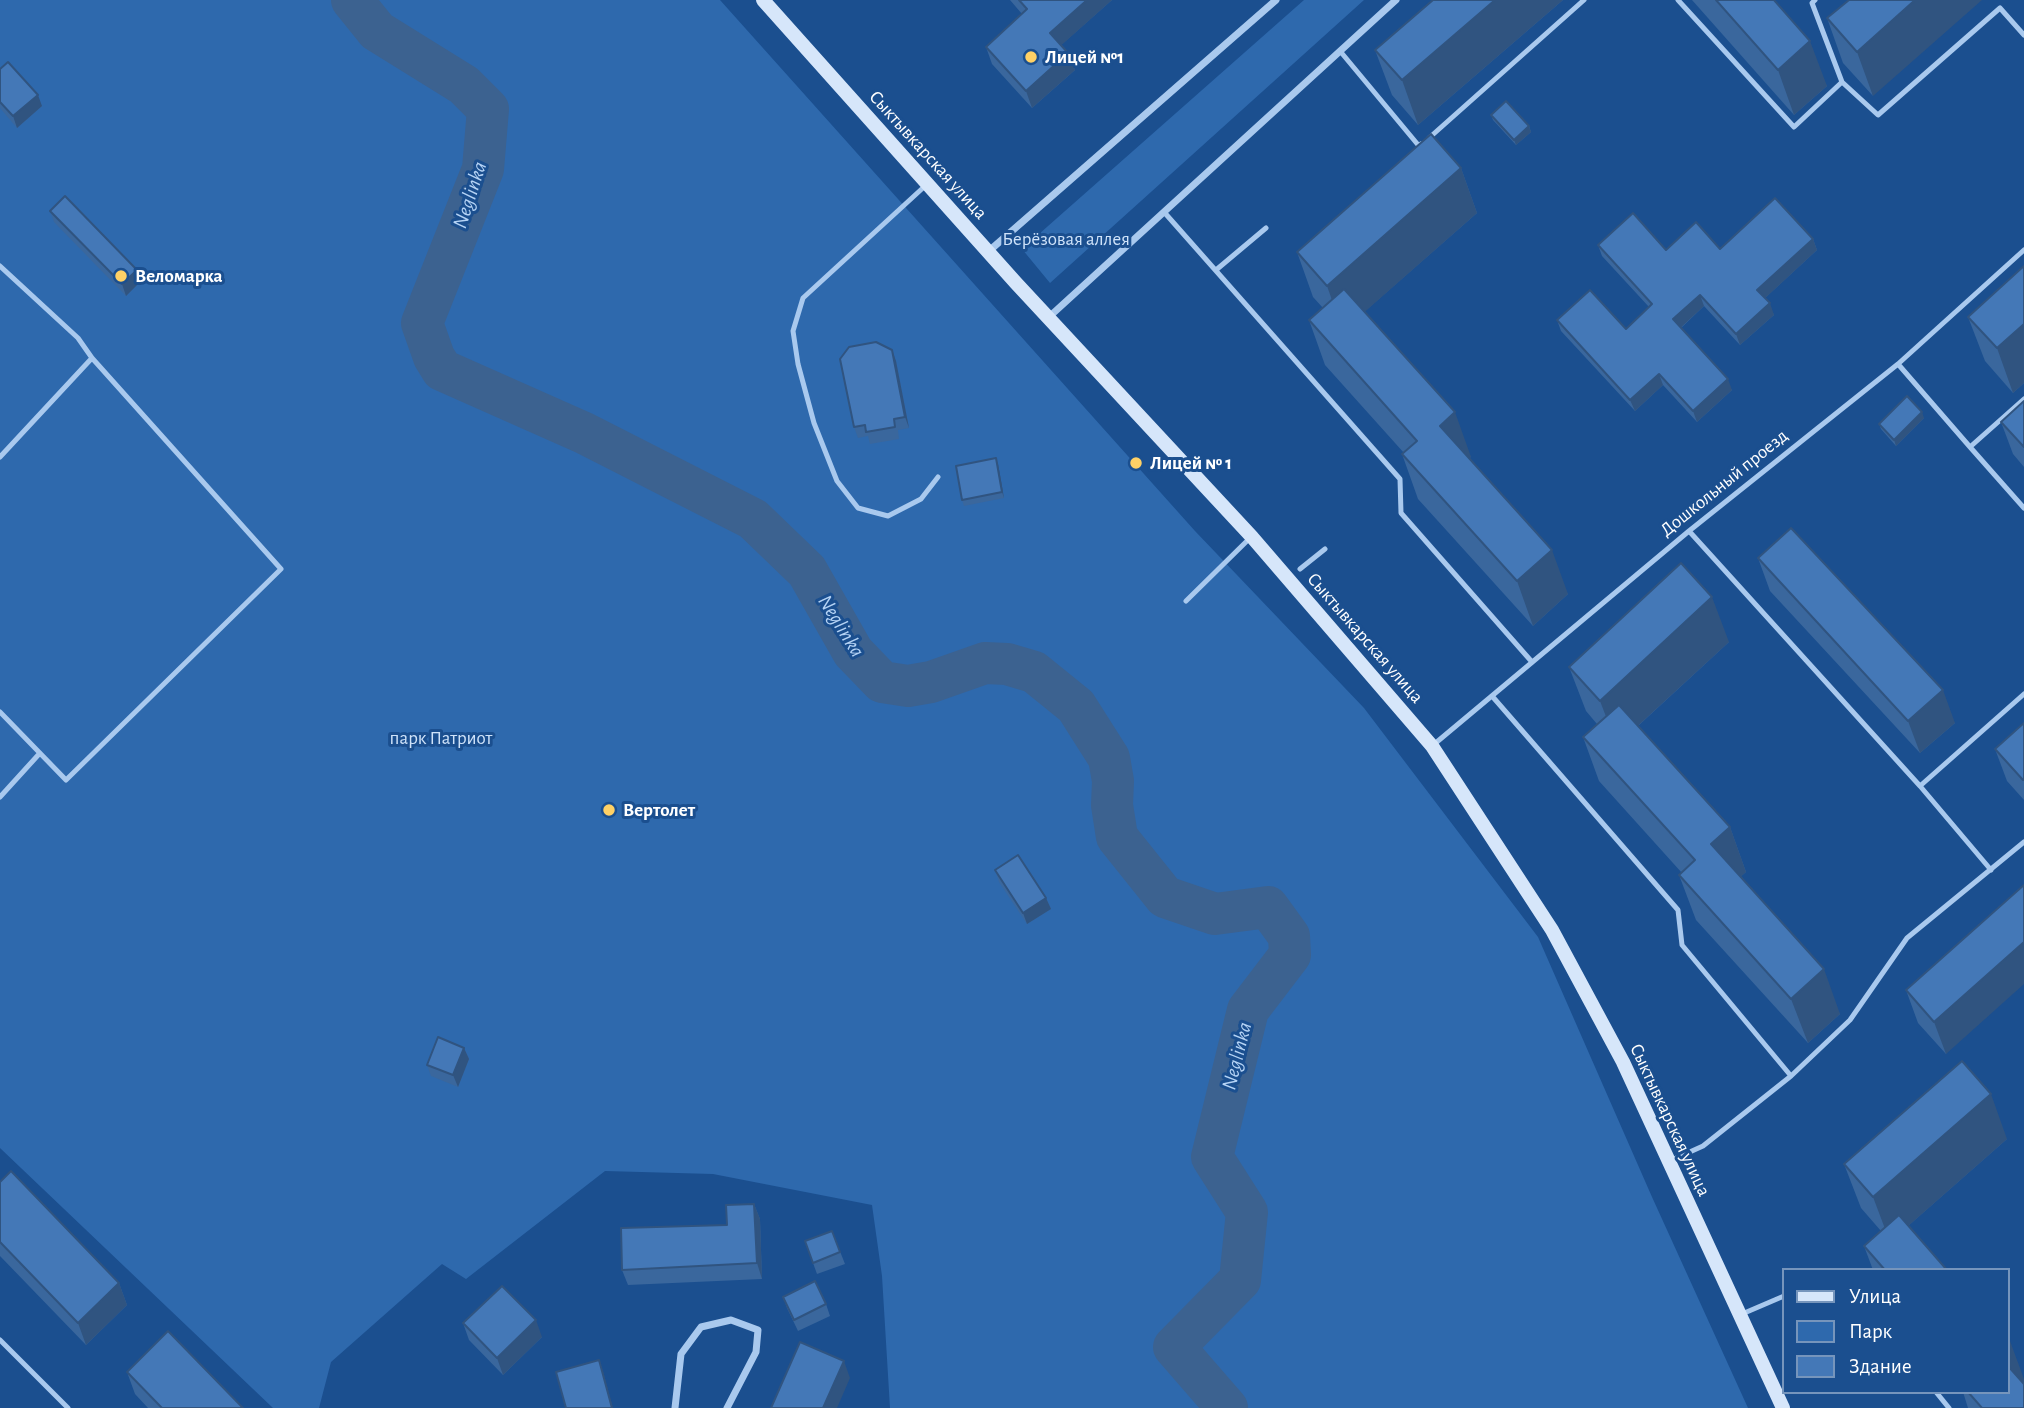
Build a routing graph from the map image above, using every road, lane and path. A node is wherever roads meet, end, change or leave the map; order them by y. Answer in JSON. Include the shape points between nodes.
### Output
{"nodes":[{"id":1,"x":764,"y":0,"type":"edge"},
{"id":2,"x":1276,"y":0,"type":"edge"},
{"id":3,"x":1396,"y":0,"type":"edge"},
{"id":4,"x":1584,"y":0,"type":"edge"},
{"id":5,"x":1678,"y":0,"type":"edge"},
{"id":6,"x":1815,"y":0,"type":"edge"},
{"id":7,"x":2024,"y":35,"type":"edge"},
{"id":8,"x":1340,"y":51,"type":"junction"},
{"id":9,"x":1842,"y":82,"type":"junction"},
{"id":10,"x":928,"y":183,"type":"junction"},
{"id":11,"x":1164,"y":212,"type":"junction"},
{"id":12,"x":1266,"y":228,"type":"dead end"},
{"id":13,"x":2024,"y":250,"type":"edge"},
{"id":14,"x":989,"y":251,"type":"junction"},
{"id":15,"x":0,"y":266,"type":"edge"},
{"id":16,"x":1216,"y":270,"type":"junction"},
{"id":17,"x":1049,"y":317,"type":"junction"},
{"id":18,"x":92,"y":358,"type":"junction"},
{"id":19,"x":1898,"y":364,"type":"junction"},
{"id":20,"x":2024,"y":399,"type":"edge"},
{"id":21,"x":1970,"y":447,"type":"junction"},
{"id":22,"x":0,"y":457,"type":"edge"},
{"id":23,"x":938,"y":477,"type":"dead end"},
{"id":24,"x":2024,"y":508,"type":"edge"},
{"id":25,"x":1689,"y":531,"type":"junction"},
{"id":26,"x":1252,"y":537,"type":"junction"},
{"id":27,"x":1325,"y":549,"type":"dead end"},
{"id":28,"x":1300,"y":569,"type":"dead end"},
{"id":29,"x":1186,"y":601,"type":"dead end"},
{"id":30,"x":1532,"y":662,"type":"junction"},
{"id":31,"x":2024,"y":694,"type":"edge"},
{"id":32,"x":1492,"y":696,"type":"junction"},
{"id":33,"x":0,"y":712,"type":"edge"},
{"id":34,"x":1432,"y":746,"type":"junction"},
{"id":35,"x":40,"y":753,"type":"junction"},
{"id":36,"x":1920,"y":786,"type":"junction"},
{"id":37,"x":0,"y":797,"type":"edge"},
{"id":38,"x":2024,"y":842,"type":"edge"},
{"id":39,"x":1991,"y":870,"type":"junction"},
{"id":40,"x":1791,"y":1076,"type":"junction"},
{"id":41,"x":1669,"y":1161,"type":"junction"},
{"id":42,"x":1783,"y":1296,"type":"edge"},
{"id":43,"x":1739,"y":1316,"type":"junction"},
{"id":44,"x":0,"y":1339,"type":"edge"},
{"id":45,"x":1938,"y":1394,"type":"edge"},
{"id":46,"x":68,"y":1408,"type":"edge"},
{"id":47,"x":675,"y":1408,"type":"edge"},
{"id":48,"x":727,"y":1408,"type":"edge"},
{"id":49,"x":1783,"y":1408,"type":"edge"},
{"id":50,"x":1949,"y":1408,"type":"edge"}],
"edges":[{"from":1,"to":10,"type":"street","name":"Сыктывкарская улица"},
{"from":2,"to":14,"type":"street"},
{"from":3,"to":8,"type":"street"},
{"from":4,"to":8,"type":"lane","via":[[1419,146]]},
{"from":5,"to":9,"type":"lane","via":[[1794,127]]},
{"from":6,"to":9,"type":"lane","via":[[1812,3]]},
{"from":7,"to":9,"type":"lane","via":[[2000,8],[1878,115]]},
{"from":8,"to":11,"type":"street"},
{"from":10,"to":14,"type":"street","name":"Сыктывкарская улица"},
{"from":10,"to":23,"type":"lane","via":[[803,298],[793,331],[814,423],[837,481],[858,508],[888,516],[921,499]]},
{"from":11,"to":16,"type":"lane"},
{"from":11,"to":17,"type":"street"},
{"from":12,"to":16,"type":"lane"},
{"from":13,"to":19,"type":"lane","name":"Дошкольный проезд"},
{"from":14,"to":17,"type":"street","name":"Сыктывкарская улица"},
{"from":15,"to":18,"type":"lane","via":[[78,338]]},
{"from":16,"to":30,"type":"lane","via":[[1400,479],[1401,513]]},
{"from":17,"to":26,"type":"street","name":"Сыктывкарская улица"},
{"from":18,"to":22,"type":"lane"},
{"from":18,"to":35,"type":"lane","via":[[281,569],[66,780]]},
{"from":19,"to":21,"type":"lane"},
{"from":19,"to":25,"type":"lane","name":"Дошкольный проезд"},
{"from":20,"to":21,"type":"lane"},
{"from":21,"to":24,"type":"lane"},
{"from":25,"to":30,"type":"lane","name":"Дошкольный проезд"},
{"from":25,"to":36,"type":"lane"},
{"from":26,"to":29,"type":"lane"},
{"from":26,"to":34,"type":"street","name":"Сыктывкарская улица"},
{"from":27,"to":28,"type":"lane"},
{"from":30,"to":32,"type":"lane","name":"Дошкольный проезд"},
{"from":31,"to":36,"type":"lane"},
{"from":32,"to":34,"type":"lane","name":"Дошкольный проезд"},
{"from":32,"to":40,"type":"lane","via":[[1678,910],[1682,945]]},
{"from":33,"to":35,"type":"lane"},
{"from":34,"to":41,"type":"street","name":"Сыктывкарская улица","via":[[1552,930],[1623,1062]]},
{"from":35,"to":37,"type":"lane"},
{"from":36,"to":39,"type":"lane"},
{"from":38,"to":39,"type":"lane"},
{"from":39,"to":40,"type":"lane","via":[[1908,939],[1850,1020]]},
{"from":40,"to":41,"type":"lane","via":[[1703,1146]]},
{"from":41,"to":43,"type":"street","name":"Сыктывкарская улица"},
{"from":42,"to":43,"type":"lane"},
{"from":43,"to":49,"type":"street","name":"Сыктывкарская улица"},
{"from":44,"to":46,"type":"lane"},
{"from":45,"to":50,"type":"lane"},
{"from":47,"to":48,"type":"street","via":[[681,1354],[701,1327],[731,1320],[758,1329],[756,1352]]}]}
